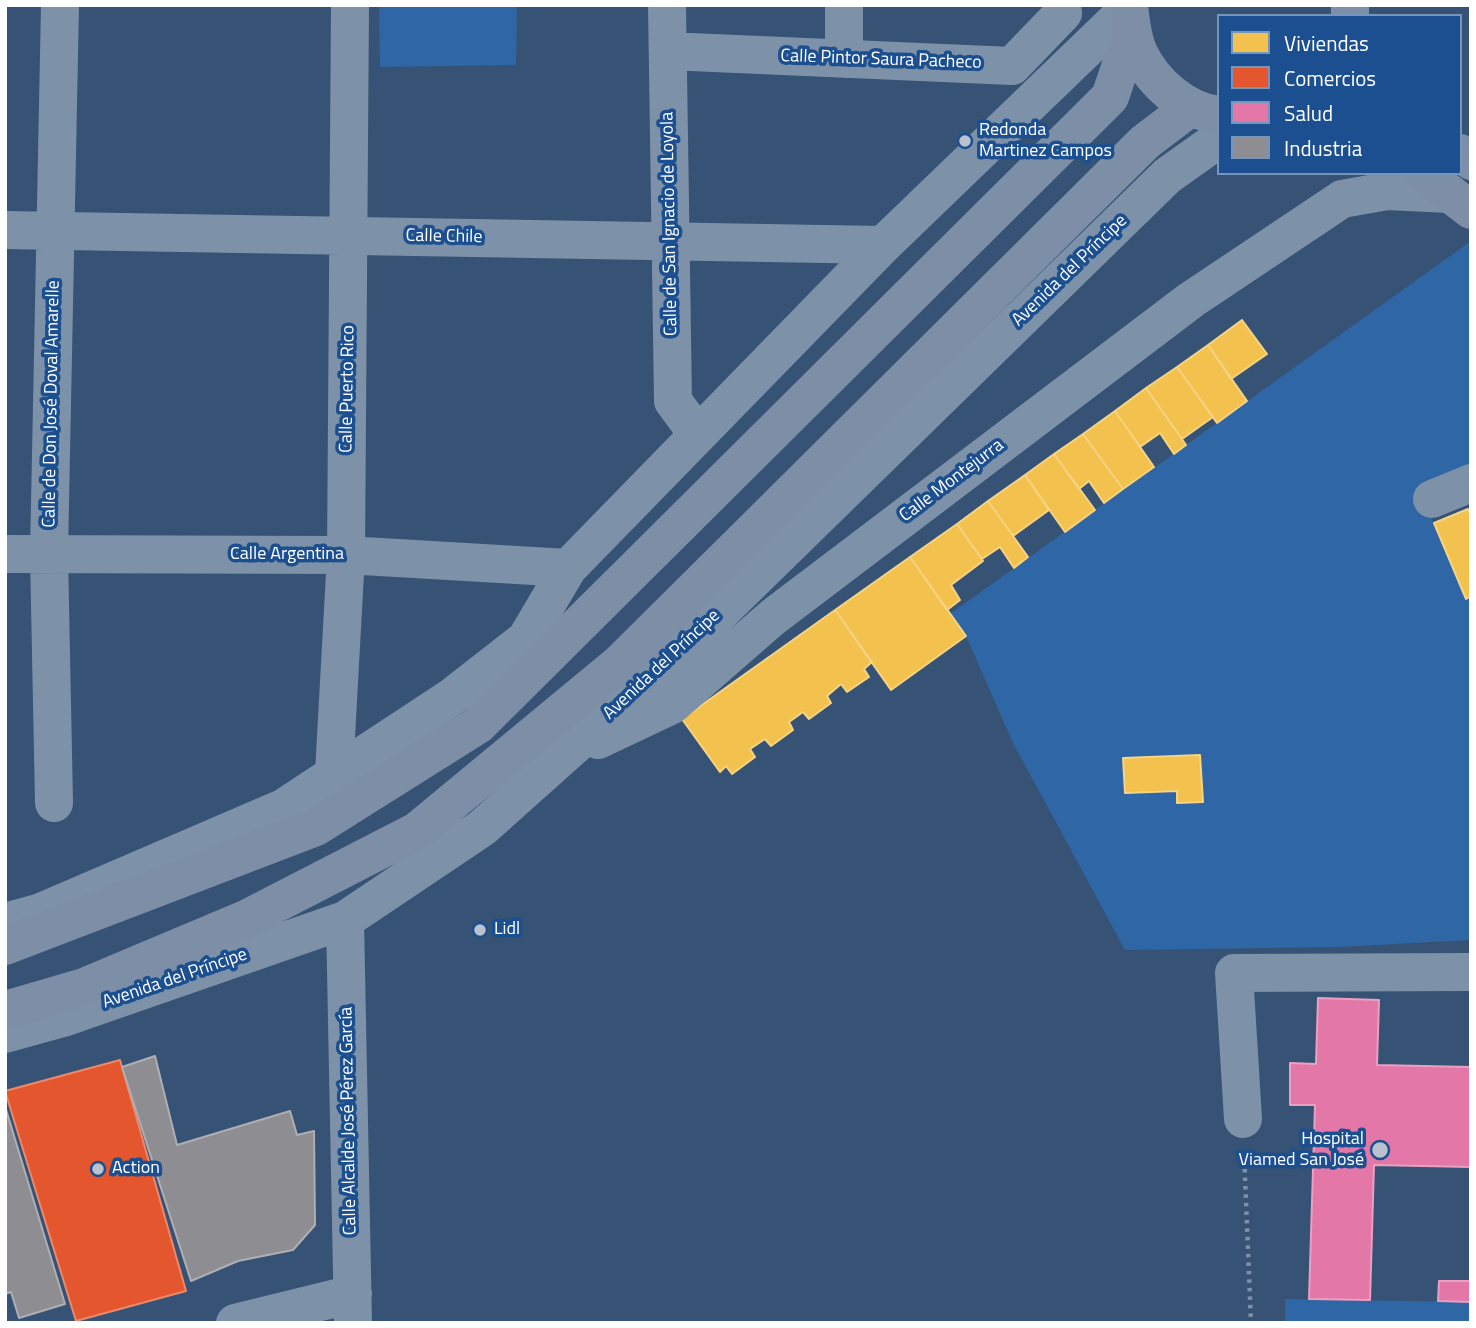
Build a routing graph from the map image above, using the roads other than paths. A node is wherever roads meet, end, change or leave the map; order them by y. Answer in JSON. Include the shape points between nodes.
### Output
{"nodes":[{"id":1,"x":60,"y":5,"type":"edge"},
{"id":2,"x":350,"y":5,"type":"edge"},
{"id":3,"x":667,"y":5,"type":"edge"},
{"id":4,"x":844,"y":5,"type":"edge"},
{"id":5,"x":1062,"y":5,"type":"edge"},
{"id":6,"x":1130,"y":15,"type":"edge"},
{"id":7,"x":668,"y":51,"type":"junction"},
{"id":8,"x":844,"y":59,"type":"junction"},
{"id":9,"x":1205,"y":111,"type":"edge"},
{"id":10,"x":1217,"y":140,"type":"edge"},
{"id":11,"x":1347,"y":186,"type":"edge"},
{"id":12,"x":1448,"y":192,"type":"edge"},
{"id":13,"x":5,"y":230,"type":"edge"},
{"id":14,"x":55,"y":231,"type":"junction"},
{"id":15,"x":350,"y":236,"type":"junction"},
{"id":16,"x":670,"y":242,"type":"junction"},
{"id":17,"x":883,"y":245,"type":"junction"},
{"id":18,"x":698,"y":435,"type":"junction"},
{"id":19,"x":1471,"y":483,"type":"edge"},
{"id":20,"x":1432,"y":499,"type":"dead end"},
{"id":21,"x":5,"y":554,"type":"edge"},
{"id":22,"x":49,"y":554,"type":"junction"},
{"id":23,"x":346,"y":555,"type":"junction"},
{"id":24,"x":568,"y":568,"type":"junction"},
{"id":25,"x":561,"y":757,"type":"junction"},
{"id":26,"x":334,"y":773,"type":"junction"},
{"id":27,"x":54,"y":803,"type":"dead end"},
{"id":28,"x":345,"y":920,"type":"junction"},
{"id":29,"x":5,"y":922,"type":"edge"},
{"id":30,"x":5,"y":946,"type":"edge"},
{"id":31,"x":1471,"y":972,"type":"edge"},
{"id":32,"x":5,"y":1010,"type":"edge"},
{"id":33,"x":5,"y":1034,"type":"edge"},
{"id":34,"x":1243,"y":1119,"type":"road end"},
{"id":35,"x":353,"y":1308,"type":"edge"},
{"id":36,"x":235,"y":1323,"type":"edge"}],
"edges":[{"from":1,"to":14,"type":"street","name":"Calle de Don José Doval Amarelle"},
{"from":2,"to":15,"type":"street","name":"Calle Puerto Rico"},
{"from":3,"to":7,"type":"street","name":"Calle de San Ignacio de Loyola"},
{"from":4,"to":8,"type":"street"},
{"from":5,"to":8,"type":"street","name":"Calle Pintor Saura Pacheco","via":[[1063,13],[1012,66]]},
{"from":6,"to":9,"type":"main road","via":[[1140,55],[1160,84]]},
{"from":6,"to":17,"type":"street"},
{"from":6,"to":30,"type":"main road","via":[[1110,97],[478,725],[316,827]]},
{"from":7,"to":8,"type":"street","name":"Calle Pintor Saura Pacheco"},
{"from":7,"to":16,"type":"street","name":"Calle de San Ignacio de Loyola"},
{"from":9,"to":32,"type":"main road","name":"Avenida del Príncipe","via":[[1145,142],[620,664],[417,831],[248,918],[84,987]]},
{"from":10,"to":25,"type":"street","name":"Avenida del Príncipe","via":[[1167,176],[689,643]]},
{"from":11,"to":12,"type":"street"},
{"from":11,"to":25,"type":"street","name":"Calle Montejurra","via":[[773,617],[672,705]]},
{"from":13,"to":14,"type":"street","name":"Calle Chile"},
{"from":14,"to":15,"type":"street","name":"Calle Chile"},
{"from":14,"to":22,"type":"street","name":"Calle de Don José Doval Amarelle"},
{"from":15,"to":16,"type":"street","name":"Calle Chile"},
{"from":15,"to":23,"type":"street","name":"Calle Puerto Rico"},
{"from":16,"to":17,"type":"street","name":"Calle Chile"},
{"from":16,"to":18,"type":"street","name":"Calle de San Ignacio de Loyola","via":[[673,401]]},
{"from":17,"to":18,"type":"street"},
{"from":18,"to":24,"type":"street"},
{"from":19,"to":20,"type":"street"},
{"from":21,"to":22,"type":"street","name":"Calle Argentina"},
{"from":22,"to":23,"type":"street","name":"Calle Argentina"},
{"from":22,"to":27,"type":"street","name":"Calle de Don José Doval Amarelle"},
{"from":23,"to":24,"type":"street","name":"Calle Argentina"},
{"from":23,"to":26,"type":"street","name":"Calle Puerto Rico"},
{"from":24,"to":26,"type":"street","via":[[526,639],[453,696]]},
{"from":25,"to":28,"type":"street","name":"Avenida del Príncipe","via":[[482,828]]},
{"from":26,"to":29,"type":"street","via":[[283,808],[41,912]]},
{"from":28,"to":33,"type":"street","name":"Avenida del Príncipe"},
{"from":28,"to":35,"type":"street","name":"Calle Alcalde José Pérez García"},
{"from":31,"to":34,"type":"street","via":[[1234,972]]},
{"from":35,"to":36,"type":"street"}]}
